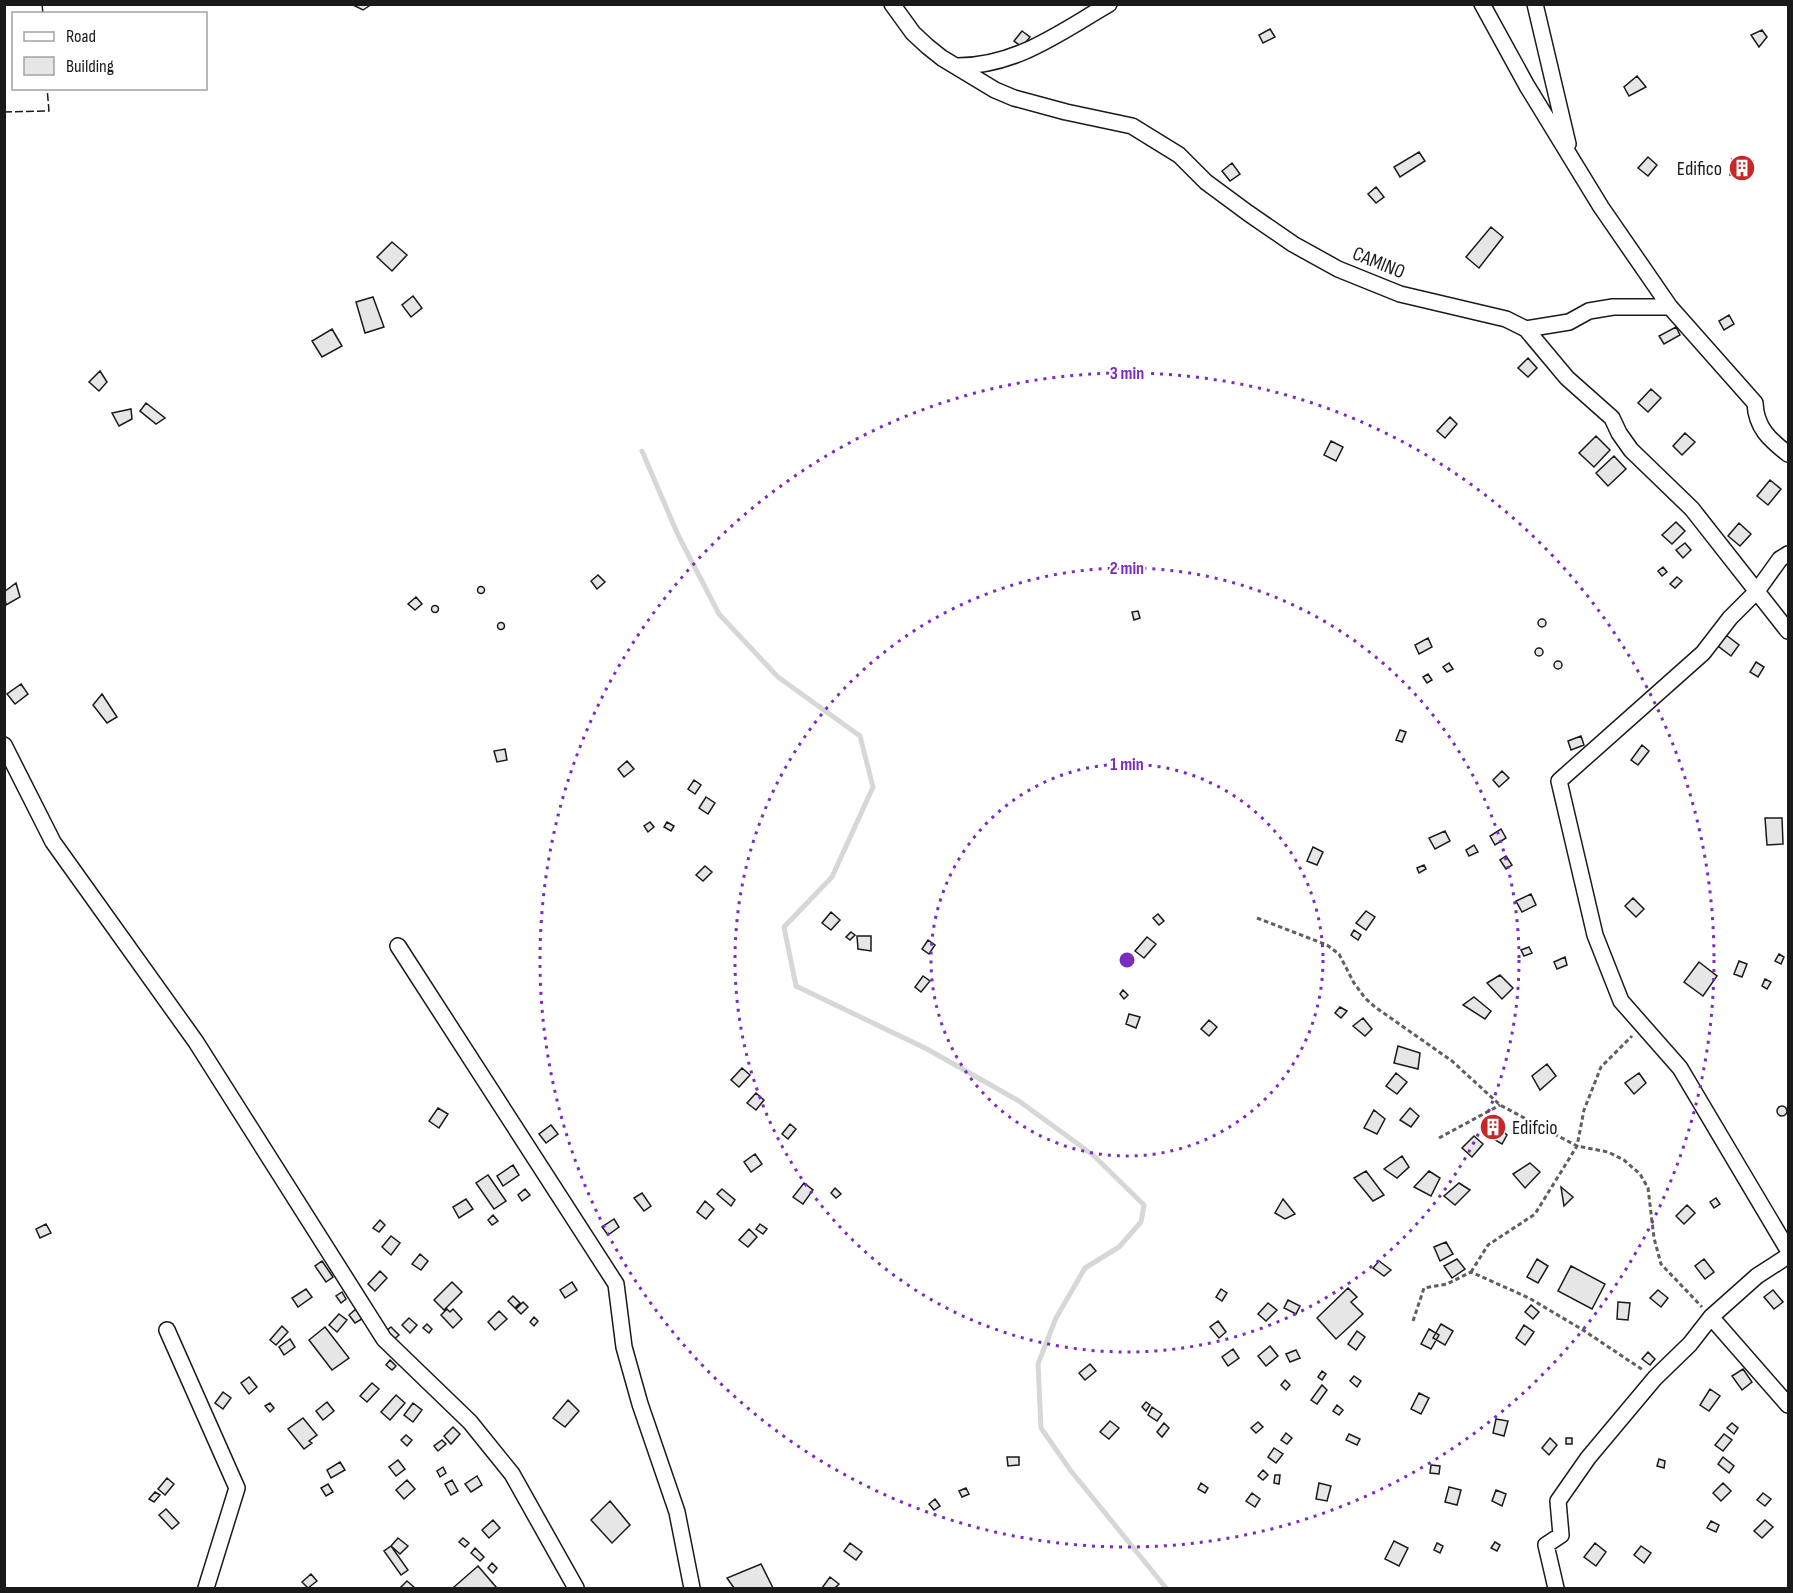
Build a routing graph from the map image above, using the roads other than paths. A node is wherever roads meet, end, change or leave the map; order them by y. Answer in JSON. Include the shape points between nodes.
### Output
{"nodes":[{"id":1,"x":892,"y":4,"type":"edge"},
{"id":2,"x":1109,"y":4,"type":"edge"},
{"id":3,"x":1482,"y":4,"type":"edge"},
{"id":4,"x":1535,"y":4,"type":"edge"},
{"id":5,"x":955,"y":66,"type":"junction"},
{"id":6,"x":1572,"y":158,"type":"junction"},
{"id":7,"x":1670,"y":307,"type":"junction"},
{"id":8,"x":1526,"y":329,"type":"junction"},
{"id":9,"x":1788,"y":454,"type":"edge"},
{"id":10,"x":1788,"y":554,"type":"edge"},
{"id":11,"x":1757,"y":591,"type":"junction"},
{"id":12,"x":1788,"y":631,"type":"edge"},
{"id":13,"x":4,"y":745,"type":"edge"},
{"id":14,"x":398,"y":946,"type":"dead end"},
{"id":15,"x":1788,"y":1250,"type":"edge"},
{"id":16,"x":1788,"y":1256,"type":"edge"},
{"id":17,"x":1711,"y":1317,"type":"junction"},
{"id":18,"x":167,"y":1330,"type":"dead end"},
{"id":19,"x":1788,"y":1405,"type":"edge"},
{"id":20,"x":206,"y":1588,"type":"edge"},
{"id":21,"x":576,"y":1588,"type":"edge"},
{"id":22,"x":692,"y":1588,"type":"edge"},
{"id":23,"x":1556,"y":1588,"type":"edge"}],
"edges":[{"from":1,"to":5,"type":"street","name":"CAMINO","via":[[913,33]]},
{"from":2,"to":5,"type":"street","via":[[1018,55],[988,65]]},
{"from":3,"to":6,"type":"street"},
{"from":4,"to":6,"type":"street"},
{"from":5,"to":8,"type":"street","name":"CAMINO","via":[[1014,98],[1132,126],[1179,155],[1206,182],[1248,213],[1338,269],[1400,294],[1506,319]]},
{"from":6,"to":7,"type":"street"},
{"from":7,"to":8,"type":"street","via":[[1601,309],[1569,322]]},
{"from":7,"to":9,"type":"street","via":[[1755,403],[1755,417],[1761,427]]},
{"from":8,"to":11,"type":"street","name":"CAMINO","via":[[1567,378],[1612,418],[1631,450],[1692,509]]},
{"from":10,"to":11,"type":"street"},
{"from":11,"to":12,"type":"street","name":"CAMINO"},
{"from":11,"to":15,"type":"street","via":[[1703,653],[1559,781],[1594,935],[1621,1001],[1680,1068]]},
{"from":13,"to":21,"type":"street","via":[[53,842],[196,1042],[384,1339],[470,1422],[512,1474]]},
{"from":14,"to":22,"type":"street","via":[[616,1284],[624,1347],[677,1512]]},
{"from":16,"to":17,"type":"street","via":[[1757,1276]]},
{"from":17,"to":19,"type":"street"},
{"from":17,"to":23,"type":"street","via":[[1588,1458],[1558,1501],[1562,1535],[1546,1545]]},
{"from":18,"to":20,"type":"street","via":[[237,1488]]}]}
